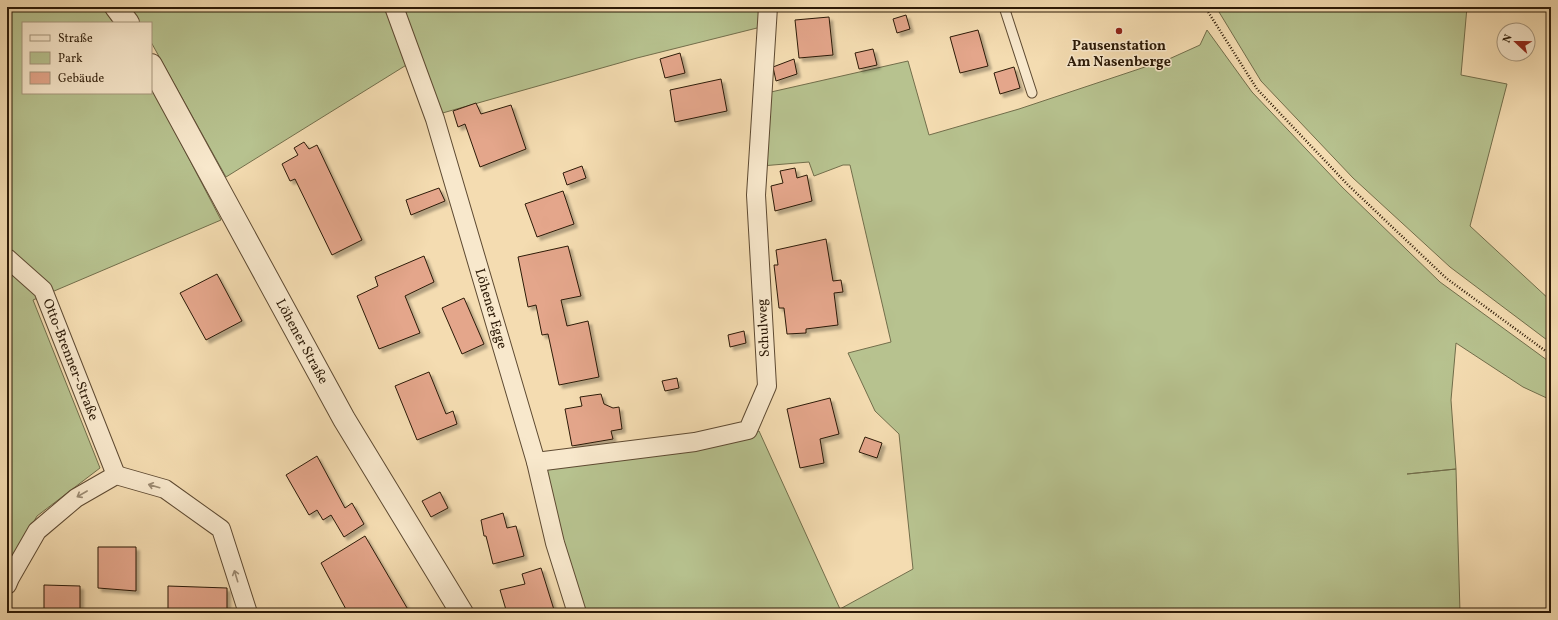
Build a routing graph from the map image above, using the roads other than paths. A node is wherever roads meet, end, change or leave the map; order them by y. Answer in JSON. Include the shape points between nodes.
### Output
{"nodes":[{"id":1,"x":116,"y":7,"type":"edge"},
{"id":2,"x":394,"y":7,"type":"edge"},
{"id":3,"x":768,"y":7,"type":"edge"},
{"id":4,"x":1004,"y":7,"type":"edge"},
{"id":5,"x":127,"y":22,"type":"edge"},
{"id":6,"x":152,"y":67,"type":"edge"},
{"id":7,"x":1032,"y":93,"type":"dead end"},
{"id":8,"x":7,"y":258,"type":"edge"},
{"id":9,"x":536,"y":462,"type":"junction"},
{"id":10,"x":116,"y":475,"type":"junction"},
{"id":11,"x":7,"y":585,"type":"edge"},
{"id":12,"x":248,"y":613,"type":"edge"},
{"id":13,"x":462,"y":613,"type":"edge"},
{"id":14,"x":577,"y":613,"type":"edge"}],
"edges":[{"from":1,"to":5,"type":"street"},
{"from":2,"to":9,"type":"street","name":"Löhener Egge","via":[[435,119]]},
{"from":3,"to":9,"type":"street","name":"Schulweg","via":[[756,195],[767,386],[748,430],[695,442]]},
{"from":4,"to":7,"type":"lane"},
{"from":6,"to":13,"type":"street","name":"Löhener Straße","via":[[344,419]]},
{"from":8,"to":10,"type":"street","name":"Otto-Brenner-Straße","via":[[43,290]]},
{"from":9,"to":14,"type":"street","name":"Löhener Egge","via":[[555,543]]},
{"from":10,"to":11,"type":"street","one_way":true,"via":[[76,498],[37,532]]},
{"from":12,"to":10,"type":"street","one_way":true,"via":[[222,529],[165,489]]}]}
